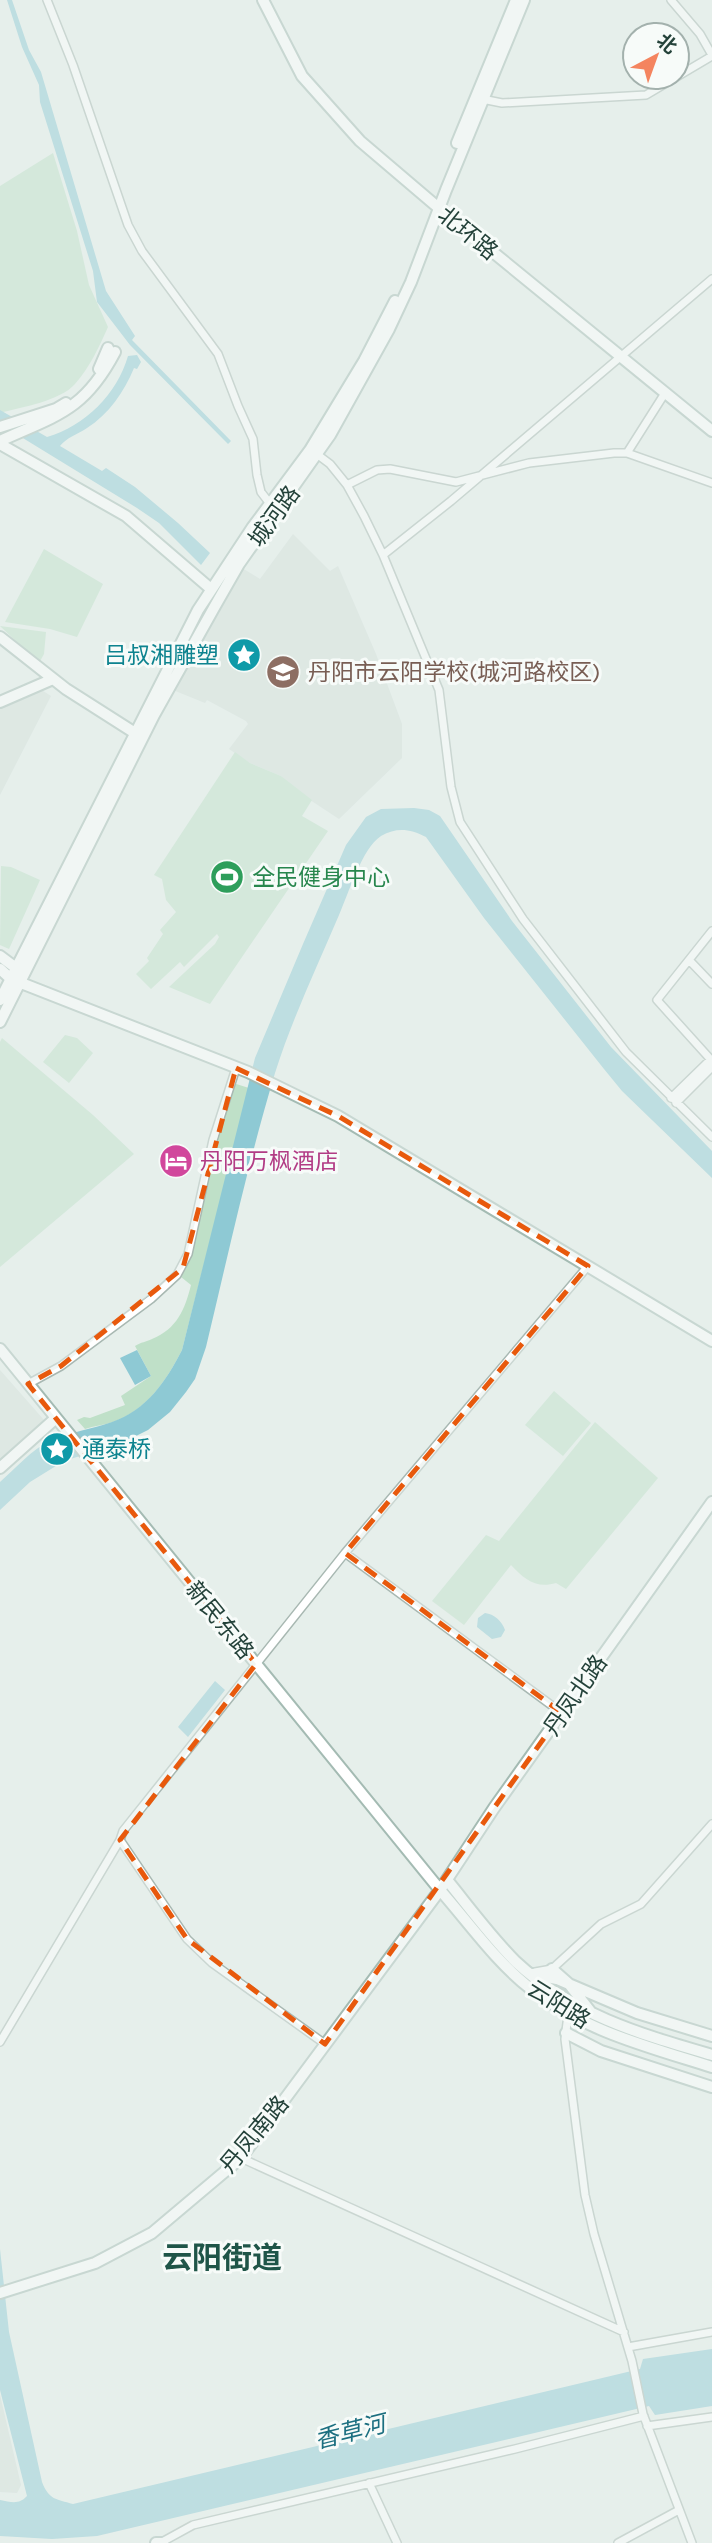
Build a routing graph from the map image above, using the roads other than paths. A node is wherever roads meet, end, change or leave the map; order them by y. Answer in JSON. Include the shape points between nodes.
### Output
{"nodes":[{"id":1,"x":47,"y":0,"type":"edge"},
{"id":2,"x":263,"y":0,"type":"edge"},
{"id":3,"x":516,"y":0,"type":"edge"},
{"id":4,"x":524,"y":0,"type":"edge"},
{"id":5,"x":671,"y":0,"type":"edge"},
{"id":6,"x":712,"y":56,"type":"edge"},
{"id":7,"x":479,"y":98,"type":"junction"},
{"id":8,"x":436,"y":206,"type":"junction"},
{"id":9,"x":712,"y":279,"type":"edge"},
{"id":10,"x":620,"y":357,"type":"junction"},
{"id":11,"x":665,"y":393,"type":"junction"},
{"id":12,"x":1,"y":426,"type":"edge"},
{"id":13,"x":712,"y":431,"type":"edge"},
{"id":14,"x":0,"y":442,"type":"edge"},
{"id":15,"x":314,"y":452,"type":"junction"},
{"id":16,"x":627,"y":453,"type":"junction"},
{"id":17,"x":477,"y":477,"type":"junction"},
{"id":18,"x":712,"y":483,"type":"edge"},
{"id":19,"x":347,"y":485,"type":"junction"},
{"id":20,"x":271,"y":505,"type":"junction"},
{"id":21,"x":383,"y":555,"type":"junction"},
{"id":22,"x":211,"y":589,"type":"junction"},
{"id":23,"x":0,"y":637,"type":"edge"},
{"id":24,"x":52,"y":679,"type":"junction"},
{"id":25,"x":0,"y":702,"type":"edge"},
{"id":26,"x":135,"y":733,"type":"junction"},
{"id":27,"x":712,"y":931,"type":"edge"},
{"id":28,"x":0,"y":956,"type":"edge"},
{"id":29,"x":689,"y":960,"type":"junction"},
{"id":30,"x":16,"y":968,"type":"junction"},
{"id":31,"x":0,"y":970,"type":"edge"},
{"id":32,"x":16,"y":981,"type":"junction"},
{"id":33,"x":712,"y":984,"type":"edge"},
{"id":34,"x":0,"y":1000,"type":"edge"},
{"id":35,"x":0,"y":1022,"type":"edge"},
{"id":36,"x":711,"y":1063,"type":"edge"},
{"id":37,"x":242,"y":1070,"type":"junction"},
{"id":38,"x":673,"y":1100,"type":"junction"},
{"id":39,"x":712,"y":1137,"type":"edge"},
{"id":40,"x":588,"y":1266,"type":"junction"},
{"id":41,"x":712,"y":1341,"type":"edge"},
{"id":42,"x":0,"y":1349,"type":"edge"},
{"id":43,"x":28,"y":1384,"type":"junction"},
{"id":44,"x":59,"y":1422,"type":"junction"},
{"id":45,"x":0,"y":1468,"type":"edge"},
{"id":46,"x":712,"y":1502,"type":"edge"},
{"id":47,"x":345,"y":1553,"type":"junction"},
{"id":48,"x":256,"y":1664,"type":"junction"},
{"id":49,"x":562,"y":1713,"type":"junction"},
{"id":50,"x":712,"y":1824,"type":"edge"},
{"id":51,"x":120,"y":1840,"type":"junction"},
{"id":52,"x":444,"y":1885,"type":"junction"},
{"id":53,"x":551,"y":1969,"type":"junction"},
{"id":54,"x":531,"y":1973,"type":"junction"},
{"id":55,"x":569,"y":1984,"type":"junction"},
{"id":56,"x":591,"y":2014,"type":"junction"},
{"id":57,"x":568,"y":2015,"type":"junction"},
{"id":58,"x":566,"y":2033,"type":"junction"},
{"id":59,"x":712,"y":2036,"type":"edge"},
{"id":60,"x":0,"y":2042,"type":"edge"},
{"id":61,"x":325,"y":2044,"type":"junction"},
{"id":62,"x":712,"y":2055,"type":"edge"},
{"id":63,"x":712,"y":2067,"type":"edge"},
{"id":64,"x":712,"y":2087,"type":"edge"},
{"id":65,"x":241,"y":2158,"type":"junction"},
{"id":66,"x":5,"y":2291,"type":"edge"},
{"id":67,"x":624,"y":2332,"type":"junction"},
{"id":68,"x":712,"y":2332,"type":"edge"},
{"id":69,"x":628,"y":2347,"type":"junction"},
{"id":70,"x":643,"y":2415,"type":"junction"},
{"id":71,"x":712,"y":2417,"type":"edge"},
{"id":72,"x":647,"y":2426,"type":"junction"},
{"id":73,"x":369,"y":2483,"type":"junction"},
{"id":74,"x":679,"y":2510,"type":"junction"},
{"id":75,"x":160,"y":2543,"type":"edge"},
{"id":76,"x":397,"y":2543,"type":"edge"},
{"id":77,"x":618,"y":2543,"type":"edge"},
{"id":78,"x":692,"y":2543,"type":"edge"}],
"edges":[{"from":1,"to":20,"type":"street","via":[[128,225],[218,354],[253,439],[261,492]]},
{"from":2,"to":8,"type":"main road","name":"北环路","via":[[302,76],[360,141]]},
{"from":3,"to":7,"type":"main road","name":"城河路"},
{"from":4,"to":7,"type":"main road","name":"城河路"},
{"from":5,"to":6,"type":"street","via":[[701,34]]},
{"from":6,"to":7,"type":"street","via":[[646,96],[502,103]]},
{"from":7,"to":8,"type":"main road","name":"城河路"},
{"from":8,"to":10,"type":"main road","name":"北环路"},
{"from":8,"to":15,"type":"main road","name":"城河路","via":[[398,294]]},
{"from":9,"to":10,"type":"street"},
{"from":10,"to":11,"type":"main road","name":"北环路"},
{"from":10,"to":17,"type":"street"},
{"from":11,"to":13,"type":"main road","name":"北环路"},
{"from":11,"to":16,"type":"street"},
{"from":12,"to":14,"type":"main road","via":[[69,401],[90,382],[111,350],[93,388],[73,407]]},
{"from":14,"to":22,"type":"main road","via":[[126,516]]},
{"from":15,"to":19,"type":"street"},
{"from":15,"to":20,"type":"main road","name":"城河路"},
{"from":15,"to":32,"type":"main road","name":"城河路","via":[[206,621]]},
{"from":16,"to":17,"type":"street","via":[[529,463]]},
{"from":16,"to":18,"type":"street"},
{"from":17,"to":19,"type":"street","via":[[456,482],[390,469],[377,470]]},
{"from":17,"to":21,"type":"street"},
{"from":19,"to":21,"type":"street"},
{"from":20,"to":22,"type":"main road","name":"城河路"},
{"from":21,"to":38,"type":"street","via":[[439,690],[451,788],[460,822],[523,919],[626,1052]]},
{"from":22,"to":26,"type":"main road","name":"城河路"},
{"from":23,"to":24,"type":"main road"},
{"from":24,"to":25,"type":"main road"},
{"from":24,"to":26,"type":"main road"},
{"from":26,"to":30,"type":"main road","name":"城河路"},
{"from":27,"to":29,"type":"street"},
{"from":28,"to":30,"type":"main road"},
{"from":29,"to":33,"type":"street"},
{"from":29,"to":36,"type":"street","via":[[657,1000]]},
{"from":30,"to":32,"type":"main road","name":"城河路"},
{"from":31,"to":32,"type":"main road"},
{"from":32,"to":34,"type":"main road","name":"城河路"},
{"from":32,"to":35,"type":"main road","name":"城河路"},
{"from":32,"to":37,"type":"main road"},
{"from":36,"to":38,"type":"street"},
{"from":37,"to":40,"type":"main road","via":[[338,1116]]},
{"from":37,"to":43,"type":"street","via":[[214,1140],[183,1268],[151,1299],[61,1366]]},
{"from":38,"to":39,"type":"street"},
{"from":40,"to":41,"type":"main road"},
{"from":40,"to":47,"type":"street"},
{"from":42,"to":43,"type":"main road","name":"新民东路"},
{"from":43,"to":44,"type":"main road","name":"新民东路"},
{"from":44,"to":45,"type":"main road"},
{"from":44,"to":48,"type":"main road","name":"新民东路"},
{"from":46,"to":49,"type":"main road","name":"丹凤北路"},
{"from":47,"to":48,"type":"street"},
{"from":47,"to":49,"type":"street"},
{"from":48,"to":51,"type":"street","via":[[123,1830]]},
{"from":48,"to":52,"type":"main road","name":"新民东路"},
{"from":49,"to":52,"type":"main road","name":"丹凤北路"},
{"from":50,"to":53,"type":"street","via":[[641,1904],[601,1924]]},
{"from":51,"to":60,"type":"street"},
{"from":51,"to":61,"type":"street","via":[[187,1939],[212,1963]]},
{"from":52,"to":54,"type":"main road","name":"云阳路"},
{"from":52,"to":57,"type":"main road","name":"云阳路","via":[[498,1957],[528,1988]]},
{"from":52,"to":61,"type":"main road","name":"丹凤南路"},
{"from":53,"to":54,"type":"street"},
{"from":53,"to":55,"type":"main road"},
{"from":54,"to":55,"type":"main road"},
{"from":54,"to":56,"type":"main road","name":"云阳路"},
{"from":55,"to":56,"type":"main road"},
{"from":55,"to":59,"type":"main road","via":[[637,2013]]},
{"from":56,"to":62,"type":"main road","name":"云阳路"},
{"from":57,"to":58,"type":"street"},
{"from":57,"to":63,"type":"main road","name":"云阳路","via":[[625,2040]]},
{"from":58,"to":64,"type":"main road","via":[[601,2051]]},
{"from":58,"to":67,"type":"street","via":[[585,2195]]},
{"from":61,"to":65,"type":"main road","name":"丹凤南路"},
{"from":65,"to":66,"type":"main road","name":"丹凤南路","via":[[152,2233],[95,2263]]},
{"from":65,"to":67,"type":"street"},
{"from":67,"to":69,"type":"street"},
{"from":68,"to":69,"type":"street"},
{"from":69,"to":70,"type":"street"},
{"from":70,"to":72,"type":"street"},
{"from":70,"to":73,"type":"street"},
{"from":71,"to":72,"type":"street"},
{"from":72,"to":74,"type":"street"},
{"from":73,"to":75,"type":"street","via":[[193,2525]]},
{"from":73,"to":76,"type":"street"},
{"from":74,"to":77,"type":"street"},
{"from":74,"to":78,"type":"street"}]}
